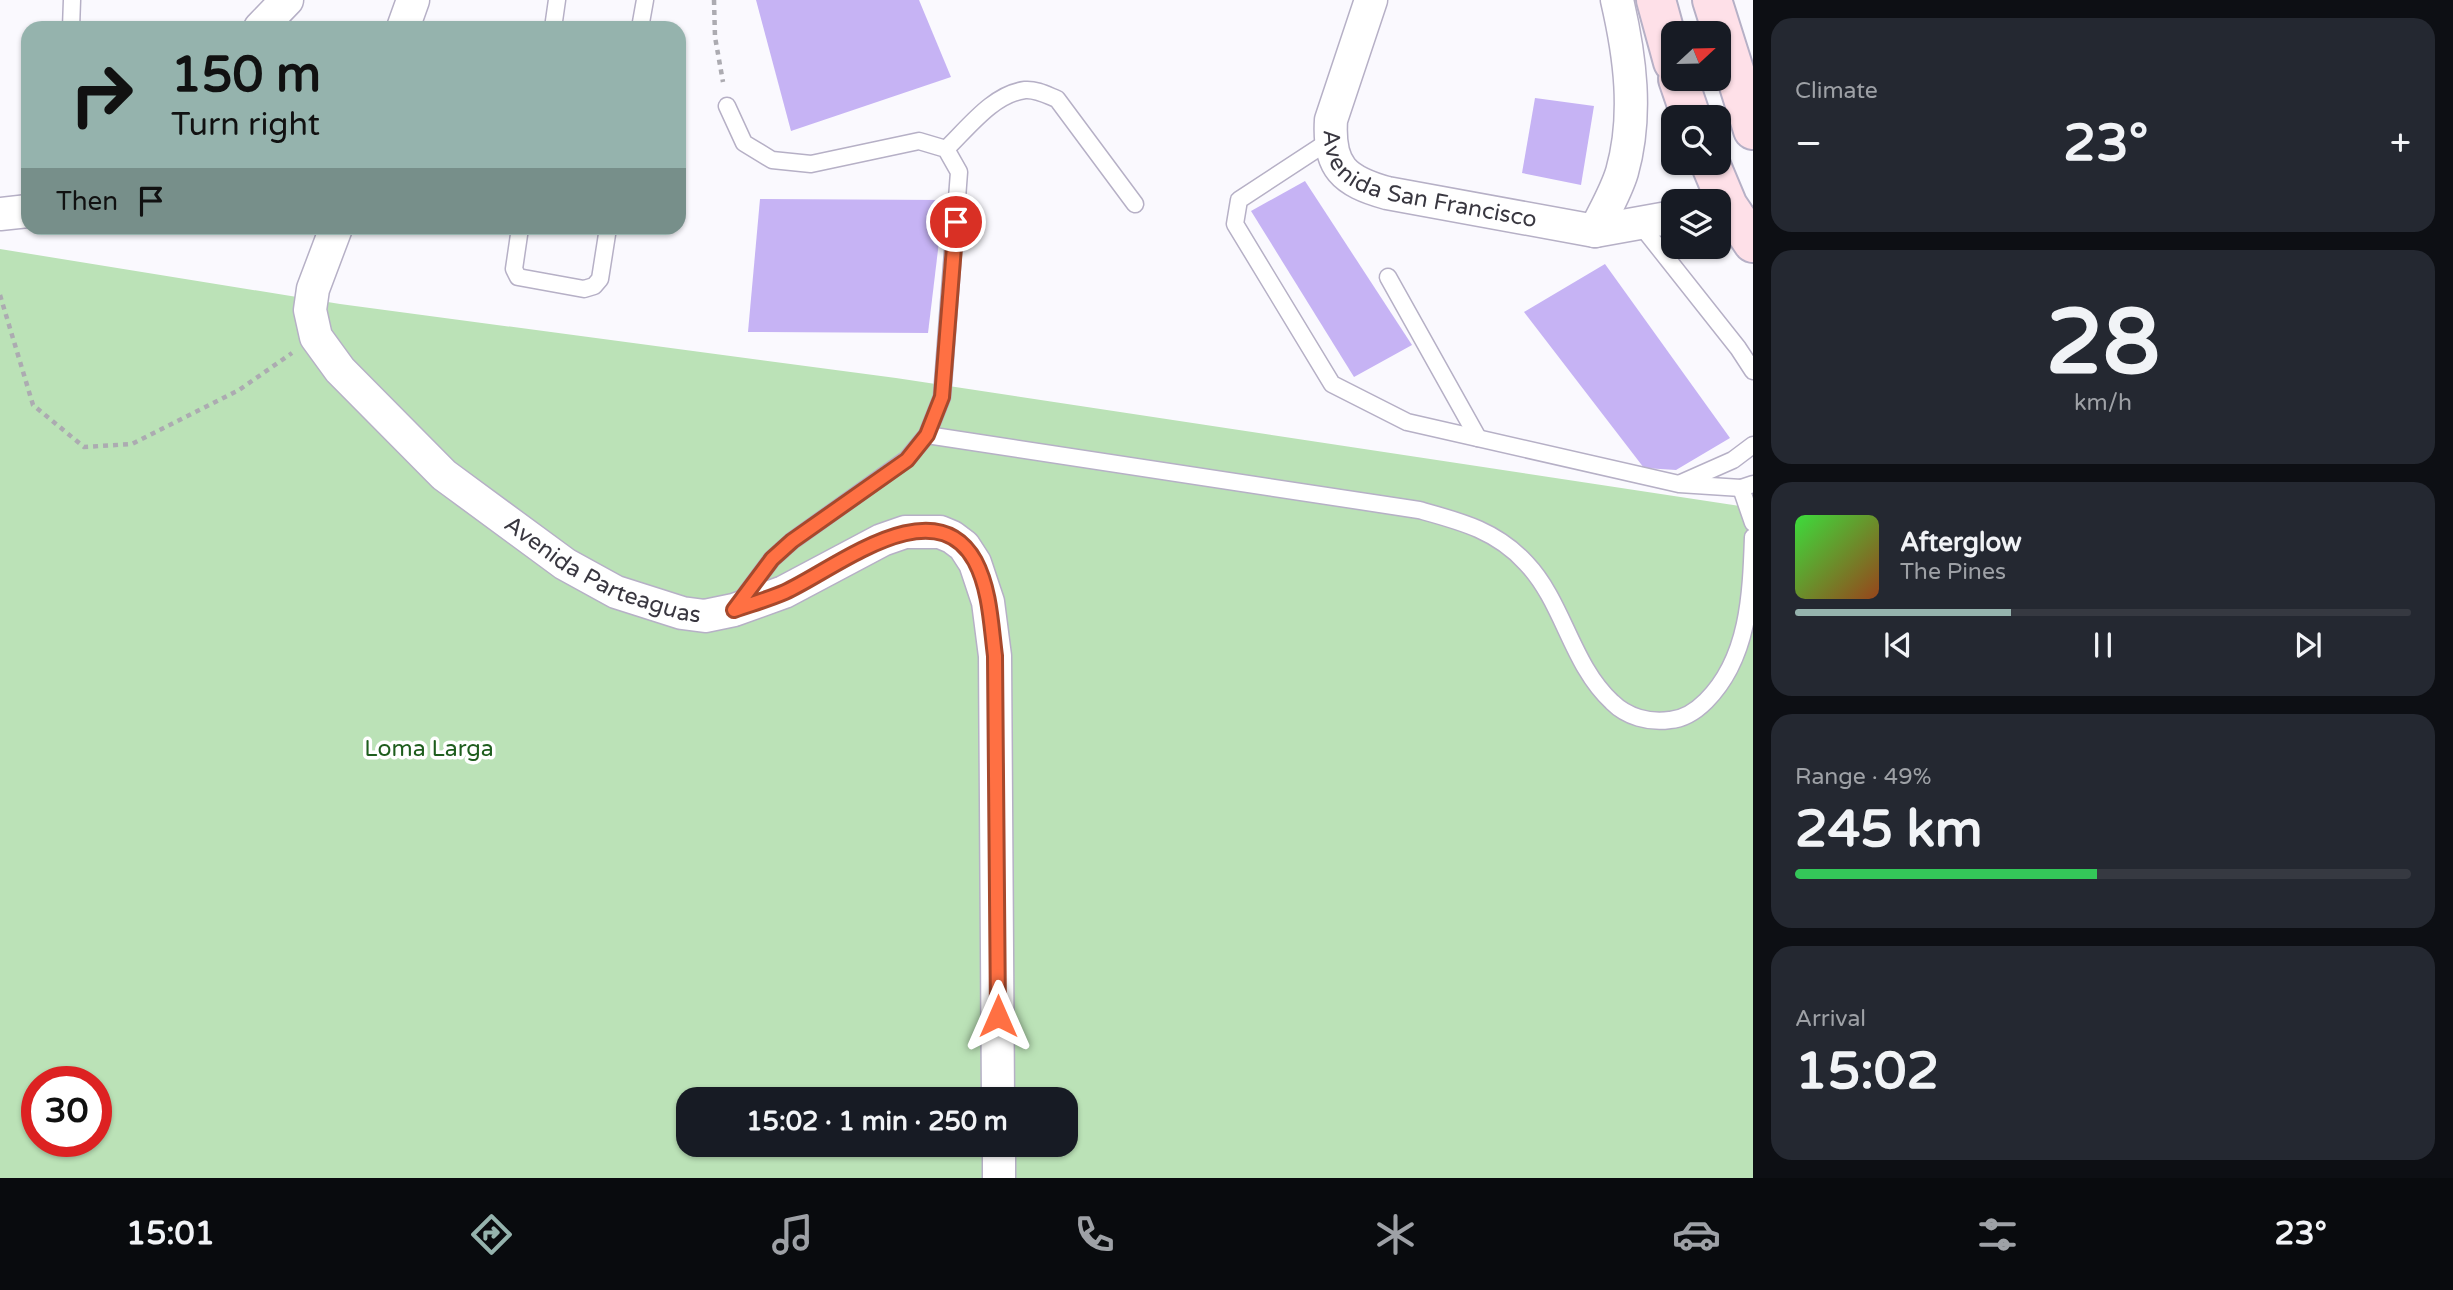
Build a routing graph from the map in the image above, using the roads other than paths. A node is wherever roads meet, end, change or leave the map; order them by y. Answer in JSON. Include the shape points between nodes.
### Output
{"nodes":[{"id":1,"x":72,"y":0,"type":"edge"},
{"id":2,"x":287,"y":0,"type":"edge"},
{"id":3,"x":413,"y":0,"type":"edge"},
{"id":4,"x":557,"y":0,"type":"edge"},
{"id":5,"x":645,"y":0,"type":"edge"},
{"id":6,"x":1371,"y":0,"type":"edge"},
{"id":7,"x":1617,"y":0,"type":"edge"},
{"id":8,"x":1656,"y":0,"type":"edge"},
{"id":9,"x":1712,"y":0,"type":"edge"},
{"id":10,"x":71,"y":21,"type":"edge"},
{"id":11,"x":267,"y":21,"type":"edge"},
{"id":12,"x":406,"y":21,"type":"edge"},
{"id":13,"x":554,"y":21,"type":"edge"},
{"id":14,"x":641,"y":21,"type":"edge"},
{"id":15,"x":1662,"y":21,"type":"edge"},
{"id":16,"x":727,"y":106,"type":"road end"},
{"id":17,"x":1753,"y":130,"type":"edge"},
{"id":18,"x":1329,"y":141,"type":"junction"},
{"id":19,"x":946,"y":149,"type":"junction"},
{"id":20,"x":1717,"y":175,"type":"edge"},
{"id":21,"x":1135,"y":204,"type":"dead end"},
{"id":22,"x":1733,"y":204,"type":"edge"},
{"id":23,"x":21,"y":212,"type":"edge"},
{"id":24,"x":0,"y":214,"type":"edge"},
{"id":25,"x":1661,"y":219,"type":"edge"},
{"id":26,"x":1639,"y":223,"type":"junction"},
{"id":27,"x":1595,"y":231,"type":"junction"},
{"id":28,"x":333,"y":235,"type":"edge"},
{"id":29,"x":519,"y":235,"type":"edge"},
{"id":30,"x":607,"y":235,"type":"edge"},
{"id":31,"x":1753,"y":243,"type":"edge"},
{"id":32,"x":1388,"y":277,"type":"dead end"},
{"id":33,"x":1753,"y":371,"type":"edge"},
{"id":34,"x":927,"y":435,"type":"junction"},
{"id":35,"x":1478,"y":438,"type":"junction"},
{"id":36,"x":1753,"y":445,"type":"edge"},
{"id":37,"x":1679,"y":484,"type":"junction"},
{"id":38,"x":1747,"y":486,"type":"edge"},
{"id":39,"x":1753,"y":523,"type":"edge"},
{"id":40,"x":1753,"y":537,"type":"edge"},
{"id":41,"x":734,"y":610,"type":"junction"},
{"id":42,"x":999,"y":1087,"type":"edge"},
{"id":43,"x":999,"y":1157,"type":"edge"},
{"id":44,"x":999,"y":1178,"type":"edge"}],
"edges":[{"from":1,"to":10,"type":"lane"},
{"from":2,"to":11,"type":"street"},
{"from":3,"to":12,"type":"street"},
{"from":4,"to":13,"type":"lane"},
{"from":5,"to":14,"type":"lane"},
{"from":6,"to":18,"type":"street","name":"Avenida San Francisco","via":[[1331,120]]},
{"from":7,"to":27,"type":"street","via":[[1631,74],[1631,127],[1622,173]]},
{"from":8,"to":15,"type":"street"},
{"from":9,"to":17,"type":"street"},
{"from":16,"to":19,"type":"lane","via":[[744,143],[772,160],[811,164],[919,141]]},
{"from":18,"to":27,"type":"street","name":"Avenida San Francisco","via":[[1334,160],[1346,176],[1363,186]]},
{"from":18,"to":35,"type":"lane","via":[[1239,200],[1235,224],[1332,384],[1407,422]]},
{"from":19,"to":21,"type":"lane","via":[[997,101],[1027,90],[1041,92],[1057,99]]},
{"from":19,"to":34,"type":"lane","via":[[960,172],[942,397]]},
{"from":20,"to":22,"type":"street"},
{"from":22,"to":31,"type":"street"},
{"from":23,"to":24,"type":"street"},
{"from":25,"to":26,"type":"street","name":"Avenida San Francisco"},
{"from":26,"to":27,"type":"street","name":"Avenida San Francisco"},
{"from":26,"to":33,"type":"lane"},
{"from":28,"to":41,"type":"street","name":"Avenida Parteaguas","via":[[313,289],[310,310],[316,337],[340,370],[444,475],[565,564],[616,592],[682,613],[705,616]]},
{"from":29,"to":30,"type":"lane","via":[[514,262],[518,277],[584,289],[600,279]]},
{"from":32,"to":35,"type":"lane"},
{"from":34,"to":40,"type":"lane","via":[[1419,510],[1470,524],[1504,543],[1546,586],[1591,678],[1612,703],[1633,717],[1657,722],[1679,719],[1699,708],[1719,688],[1737,654],[1748,614]]},
{"from":34,"to":41,"type":"lane","via":[[907,460],[772,559]]},
{"from":35,"to":37,"type":"lane"},
{"from":36,"to":37,"type":"lane","via":[[1733,460]]},
{"from":37,"to":38,"type":"lane"},
{"from":38,"to":39,"type":"lane"},
{"from":41,"to":42,"type":"street","name":"Avenida Parteaguas","via":[[784,592],[905,532],[923,530],[952,537],[975,563],[988,602],[995,656]]},
{"from":43,"to":44,"type":"street"}]}
